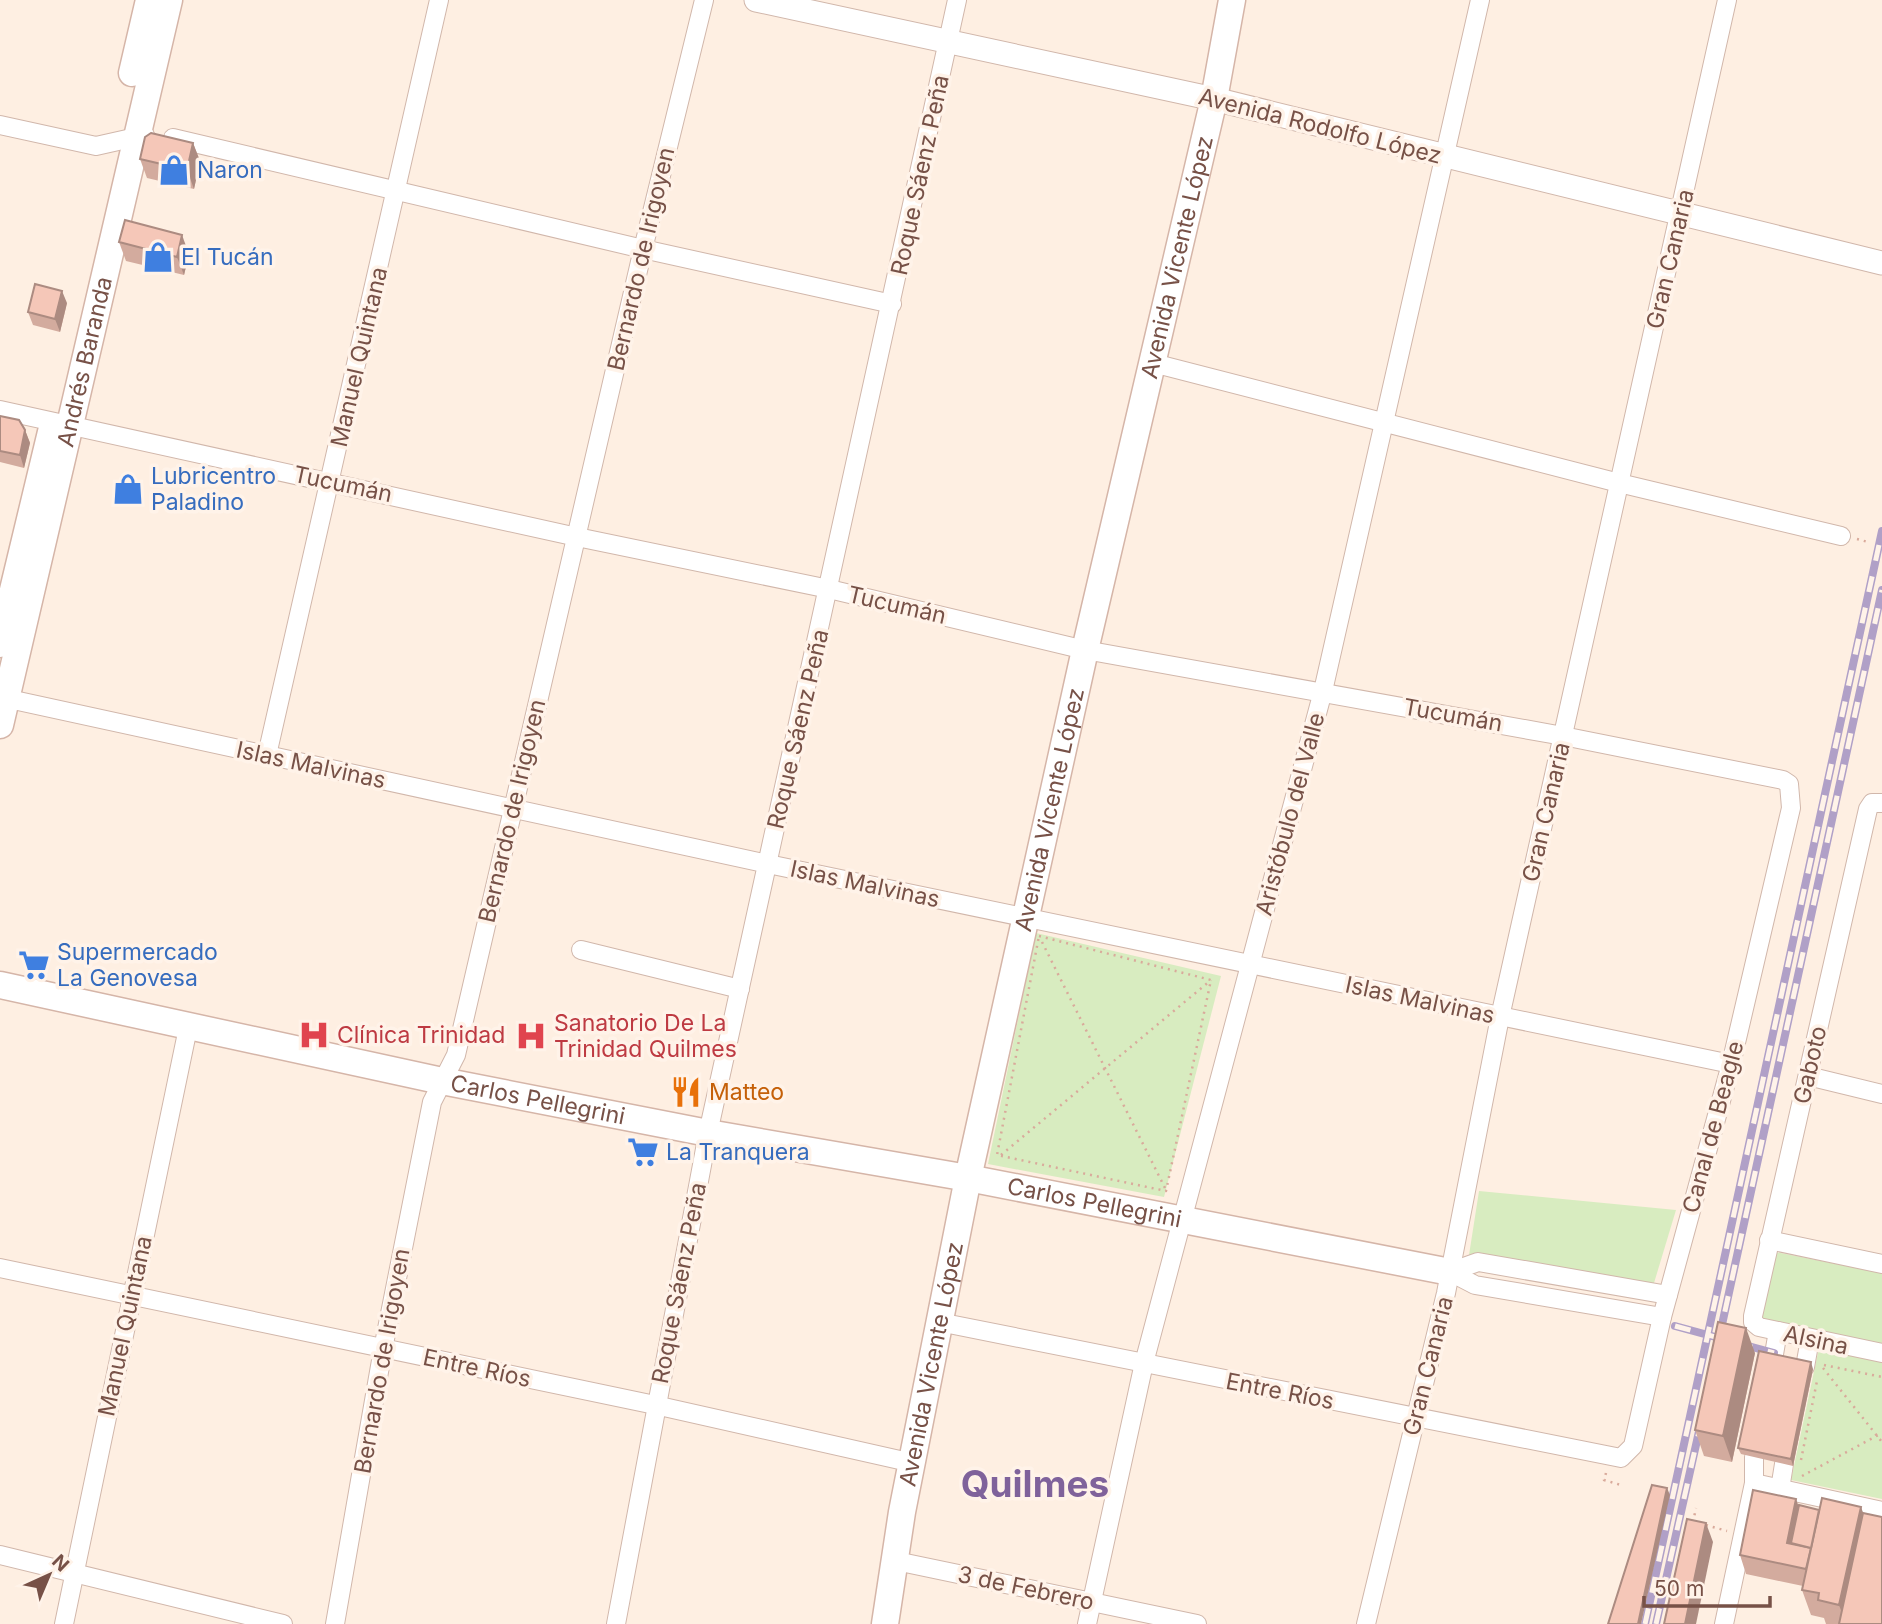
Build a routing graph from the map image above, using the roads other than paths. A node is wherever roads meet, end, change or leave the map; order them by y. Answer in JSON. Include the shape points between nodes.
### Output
{"nodes":[{"id":1,"x":149,"y":0,"type":"edge"},
{"id":2,"x":169,"y":0,"type":"edge"},
{"id":3,"x":439,"y":0,"type":"edge"},
{"id":4,"x":704,"y":0,"type":"edge"},
{"id":5,"x":756,"y":0,"type":"edge"},
{"id":6,"x":957,"y":0,"type":"edge"},
{"id":7,"x":1232,"y":0,"type":"edge"},
{"id":8,"x":1480,"y":0,"type":"edge"},
{"id":9,"x":1727,"y":0,"type":"edge"},
{"id":10,"x":949,"y":42,"type":"junction"},
{"id":11,"x":1214,"y":99,"type":"junction"},
{"id":12,"x":0,"y":125,"type":"edge"},
{"id":13,"x":126,"y":140,"type":"junction"},
{"id":14,"x":1446,"y":157,"type":"junction"},
{"id":15,"x":397,"y":192,"type":"junction"},
{"id":16,"x":1680,"y":214,"type":"junction"},
{"id":17,"x":643,"y":249,"type":"junction"},
{"id":18,"x":1882,"y":263,"type":"edge"},
{"id":19,"x":892,"y":303,"type":"junction"},
{"id":20,"x":1153,"y":363,"type":"junction"},
{"id":21,"x":0,"y":410,"type":"edge"},
{"id":22,"x":1386,"y":423,"type":"junction"},
{"id":23,"x":62,"y":424,"type":"junction"},
{"id":24,"x":331,"y":481,"type":"junction"},
{"id":25,"x":1619,"y":483,"type":"junction"},
{"id":26,"x":1841,"y":536,"type":"dead end"},
{"id":27,"x":577,"y":537,"type":"junction"},
{"id":28,"x":829,"y":589,"type":"junction"},
{"id":29,"x":0,"y":644,"type":"edge"},
{"id":30,"x":1085,"y":650,"type":"junction"},
{"id":31,"x":1323,"y":691,"type":"junction"},
{"id":32,"x":3,"y":698,"type":"edge"},
{"id":33,"x":0,"y":725,"type":"edge"},
{"id":34,"x":1563,"y":736,"type":"junction"},
{"id":35,"x":267,"y":755,"type":"junction"},
{"id":36,"x":1791,"y":791,"type":"joint"},
{"id":37,"x":1875,"y":806,"type":"edge"},
{"id":38,"x":513,"y":809,"type":"junction"},
{"id":39,"x":768,"y":864,"type":"junction"},
{"id":40,"x":1032,"y":927,"type":"junction"},
{"id":41,"x":581,"y":950,"type":"dead end"},
{"id":42,"x":1249,"y":962,"type":"junction"},
{"id":43,"x":0,"y":985,"type":"edge"},
{"id":44,"x":740,"y":989,"type":"junction"},
{"id":45,"x":1500,"y":1017,"type":"junction"},
{"id":46,"x":188,"y":1028,"type":"junction"},
{"id":47,"x":1731,"y":1064,"type":"junction"},
{"id":48,"x":1808,"y":1076,"type":"junction"},
{"id":49,"x":442,"y":1081,"type":"junction"},
{"id":50,"x":1882,"y":1094,"type":"edge"},
{"id":51,"x":708,"y":1133,"type":"junction"},
{"id":52,"x":968,"y":1178,"type":"junction"},
{"id":53,"x":1180,"y":1219,"type":"junction"},
{"id":54,"x":1769,"y":1240,"type":"junction"},
{"id":55,"x":1882,"y":1264,"type":"edge"},
{"id":56,"x":0,"y":1268,"type":"edge"},
{"id":57,"x":1450,"y":1272,"type":"junction"},
{"id":58,"x":132,"y":1295,"type":"junction"},
{"id":59,"x":1668,"y":1295,"type":"junction"},
{"id":60,"x":1662,"y":1318,"type":"junction"},
{"id":61,"x":939,"y":1322,"type":"junction"},
{"id":62,"x":1753,"y":1322,"type":"joint"},
{"id":63,"x":1778,"y":1331,"type":"junction"},
{"id":64,"x":1810,"y":1339,"type":"junction"},
{"id":65,"x":383,"y":1349,"type":"junction"},
{"id":66,"x":1882,"y":1353,"type":"edge"},
{"id":67,"x":1773,"y":1360,"type":"edge"},
{"id":68,"x":1144,"y":1363,"type":"junction"},
{"id":69,"x":1813,"y":1365,"type":"edge"},
{"id":70,"x":655,"y":1405,"type":"junction"},
{"id":71,"x":1415,"y":1418,"type":"junction"},
{"id":72,"x":1754,"y":1457,"type":"edge"},
{"id":73,"x":1621,"y":1458,"type":"joint"},
{"id":74,"x":913,"y":1463,"type":"junction"},
{"id":75,"x":1784,"y":1464,"type":"edge"},
{"id":76,"x":1754,"y":1483,"type":"junction"},
{"id":77,"x":1780,"y":1489,"type":"junction"},
{"id":78,"x":1882,"y":1511,"type":"edge"},
{"id":79,"x":0,"y":1555,"type":"edge"},
{"id":80,"x":896,"y":1561,"type":"junction"},
{"id":81,"x":74,"y":1573,"type":"junction"},
{"id":82,"x":1092,"y":1601,"type":"junction"},
{"id":83,"x":64,"y":1624,"type":"edge"},
{"id":84,"x":283,"y":1624,"type":"edge"},
{"id":85,"x":335,"y":1624,"type":"edge"},
{"id":86,"x":616,"y":1624,"type":"edge"},
{"id":87,"x":885,"y":1624,"type":"edge"},
{"id":88,"x":1087,"y":1624,"type":"edge"},
{"id":89,"x":1197,"y":1624,"type":"edge"},
{"id":90,"x":1366,"y":1624,"type":"edge"},
{"id":91,"x":1724,"y":1624,"type":"edge"}],
"edges":[{"from":1,"to":13,"type":"main road","name":"Andrés Baranda"},
{"from":2,"to":13,"type":"main road","name":"Andrés Baranda"},
{"from":3,"to":15,"type":"street","name":"Manuel Quintana"},
{"from":4,"to":17,"type":"street","name":"Bernardo de Irigoyen"},
{"from":5,"to":10,"type":"street","name":"Avenida Rodolfo López"},
{"from":6,"to":10,"type":"street","name":"Roque Sáenz Peña"},
{"from":7,"to":11,"type":"main road","name":"Avenida Vicente López"},
{"from":8,"to":14,"type":"street","name":"Aristóbulo del Valle"},
{"from":9,"to":16,"type":"street","name":"Gran Canaria"},
{"from":10,"to":11,"type":"street","name":"Avenida Rodolfo López"},
{"from":10,"to":19,"type":"street","name":"Roque Sáenz Peña"},
{"from":11,"to":14,"type":"street","name":"Avenida Rodolfo López"},
{"from":11,"to":20,"type":"main road","name":"Avenida Vicente López"},
{"from":12,"to":13,"type":"street","via":[[96,146]]},
{"from":13,"to":15,"type":"street","via":[[158,134]]},
{"from":13,"to":23,"type":"main road","name":"Andrés Baranda"},
{"from":14,"to":16,"type":"street","name":"Avenida Rodolfo López"},
{"from":14,"to":22,"type":"street","name":"Aristóbulo del Valle"},
{"from":15,"to":17,"type":"street"},
{"from":15,"to":24,"type":"street","name":"Manuel Quintana"},
{"from":16,"to":18,"type":"street","name":"Avenida Rodolfo López"},
{"from":16,"to":25,"type":"street","name":"Gran Canaria"},
{"from":17,"to":19,"type":"street"},
{"from":17,"to":27,"type":"street","name":"Bernardo de Irigoyen"},
{"from":19,"to":28,"type":"street","name":"Roque Sáenz Peña"},
{"from":20,"to":22,"type":"street"},
{"from":20,"to":30,"type":"main road","name":"Avenida Vicente López"},
{"from":21,"to":23,"type":"street","name":"Tucumán"},
{"from":22,"to":25,"type":"street"},
{"from":22,"to":31,"type":"street","name":"Aristóbulo del Valle"},
{"from":23,"to":24,"type":"street","name":"Tucumán"},
{"from":23,"to":29,"type":"main road","name":"Andrés Baranda"},
{"from":23,"to":32,"type":"main road","name":"Andrés Baranda"},
{"from":24,"to":27,"type":"street","name":"Tucumán"},
{"from":24,"to":35,"type":"street","name":"Manuel Quintana"},
{"from":25,"to":26,"type":"street"},
{"from":25,"to":34,"type":"street","name":"Gran Canaria"},
{"from":27,"to":28,"type":"street","name":"Tucumán"},
{"from":27,"to":38,"type":"street","name":"Bernardo de Irigoyen"},
{"from":28,"to":30,"type":"street","name":"Tucumán"},
{"from":28,"to":39,"type":"street","name":"Roque Sáenz Peña"},
{"from":30,"to":31,"type":"street","name":"Tucumán"},
{"from":30,"to":40,"type":"main road","name":"Avenida Vicente López"},
{"from":31,"to":34,"type":"street","name":"Tucumán"},
{"from":31,"to":42,"type":"street","name":"Aristóbulo del Valle"},
{"from":32,"to":33,"type":"main road","name":"Andrés Baranda"},
{"from":32,"to":35,"type":"street","name":"Islas Malvinas"},
{"from":34,"to":36,"type":"street","name":"Tucumán","via":[[1783,780]]},
{"from":34,"to":45,"type":"street","name":"Gran Canaria"},
{"from":35,"to":38,"type":"street","name":"Islas Malvinas"},
{"from":36,"to":47,"type":"street","name":"Canal de Beagle","via":[[1791,808]]},
{"from":37,"to":48,"type":"street","name":"Gaboto"},
{"from":38,"to":39,"type":"street","name":"Islas Malvinas"},
{"from":38,"to":49,"type":"street","name":"Bernardo de Irigoyen","via":[[456,1055]]},
{"from":39,"to":40,"type":"street","name":"Islas Malvinas"},
{"from":39,"to":44,"type":"street","name":"Roque Sáenz Peña"},
{"from":40,"to":42,"type":"street","name":"Islas Malvinas"},
{"from":40,"to":52,"type":"main road","name":"Avenida Vicente López"},
{"from":41,"to":44,"type":"street"},
{"from":42,"to":45,"type":"street","name":"Islas Malvinas"},
{"from":42,"to":53,"type":"street","name":"Aristóbulo del Valle"},
{"from":43,"to":46,"type":"main road","name":"Carlos Pellegrini"},
{"from":44,"to":51,"type":"street","name":"Roque Sáenz Peña"},
{"from":45,"to":47,"type":"street","name":"Islas Malvinas"},
{"from":45,"to":57,"type":"street","name":"Gran Canaria"},
{"from":46,"to":49,"type":"main road","name":"Carlos Pellegrini"},
{"from":46,"to":58,"type":"street","name":"Manuel Quintana"},
{"from":47,"to":59,"type":"street","name":"Canal de Beagle"},
{"from":48,"to":50,"type":"street"},
{"from":48,"to":54,"type":"street","name":"Gaboto"},
{"from":49,"to":51,"type":"main road","name":"Carlos Pellegrini"},
{"from":49,"to":65,"type":"street","name":"Bernardo de Irigoyen","via":[[432,1101]]},
{"from":51,"to":52,"type":"main road","name":"Carlos Pellegrini"},
{"from":51,"to":70,"type":"street","name":"Roque Sáenz Peña"},
{"from":52,"to":53,"type":"main road","name":"Carlos Pellegrini"},
{"from":52,"to":61,"type":"main road","name":"Avenida Vicente López"},
{"from":53,"to":57,"type":"main road","name":"Carlos Pellegrini"},
{"from":53,"to":68,"type":"street","name":"Aristóbulo del Valle"},
{"from":54,"to":55,"type":"street"},
{"from":54,"to":62,"type":"street","name":"Gaboto"},
{"from":56,"to":58,"type":"street","name":"Entre Ríos"},
{"from":57,"to":59,"type":"street","name":"Carlos Pellegrini","via":[[1478,1262]]},
{"from":57,"to":60,"type":"street","name":"Carlos Pellegrini","via":[[1475,1285]]},
{"from":57,"to":71,"type":"street","name":"Gran Canaria"},
{"from":58,"to":65,"type":"street","name":"Entre Ríos"},
{"from":58,"to":81,"type":"street","name":"Manuel Quintana"},
{"from":59,"to":60,"type":"street","name":"Canal de Beagle"},
{"from":60,"to":73,"type":"street","name":"Canal de Beagle","via":[[1633,1446]]},
{"from":61,"to":68,"type":"street","name":"Entre Ríos"},
{"from":61,"to":74,"type":"main road","name":"Avenida Vicente López"},
{"from":62,"to":63,"type":"street","name":"Alsina"},
{"from":63,"to":64,"type":"street","name":"Alsina"},
{"from":63,"to":67,"type":"street"},
{"from":64,"to":66,"type":"street","name":"Alsina"},
{"from":64,"to":69,"type":"street"},
{"from":65,"to":70,"type":"street","name":"Entre Ríos"},
{"from":65,"to":85,"type":"street","name":"Bernardo de Irigoyen"},
{"from":68,"to":71,"type":"street","name":"Entre Ríos"},
{"from":68,"to":82,"type":"street","name":"Aristóbulo del Valle"},
{"from":70,"to":74,"type":"street","name":"Entre Ríos"},
{"from":70,"to":86,"type":"street","name":"Roque Sáenz Peña"},
{"from":71,"to":73,"type":"street","name":"Entre Ríos"},
{"from":71,"to":90,"type":"street","name":"Gran Canaria"},
{"from":72,"to":76,"type":"street"},
{"from":74,"to":80,"type":"main road","name":"Avenida Vicente López"},
{"from":75,"to":77,"type":"street"},
{"from":76,"to":77,"type":"street"},
{"from":76,"to":91,"type":"street"},
{"from":77,"to":78,"type":"street"},
{"from":79,"to":81,"type":"street"},
{"from":80,"to":82,"type":"street","name":"3 de Febrero"},
{"from":80,"to":87,"type":"main road","name":"Avenida Vicente López"},
{"from":81,"to":83,"type":"street","name":"Manuel Quintana"},
{"from":81,"to":84,"type":"street"},
{"from":82,"to":88,"type":"street","name":"Aristóbulo del Valle"},
{"from":82,"to":89,"type":"street","name":"3 de Febrero"}]}
